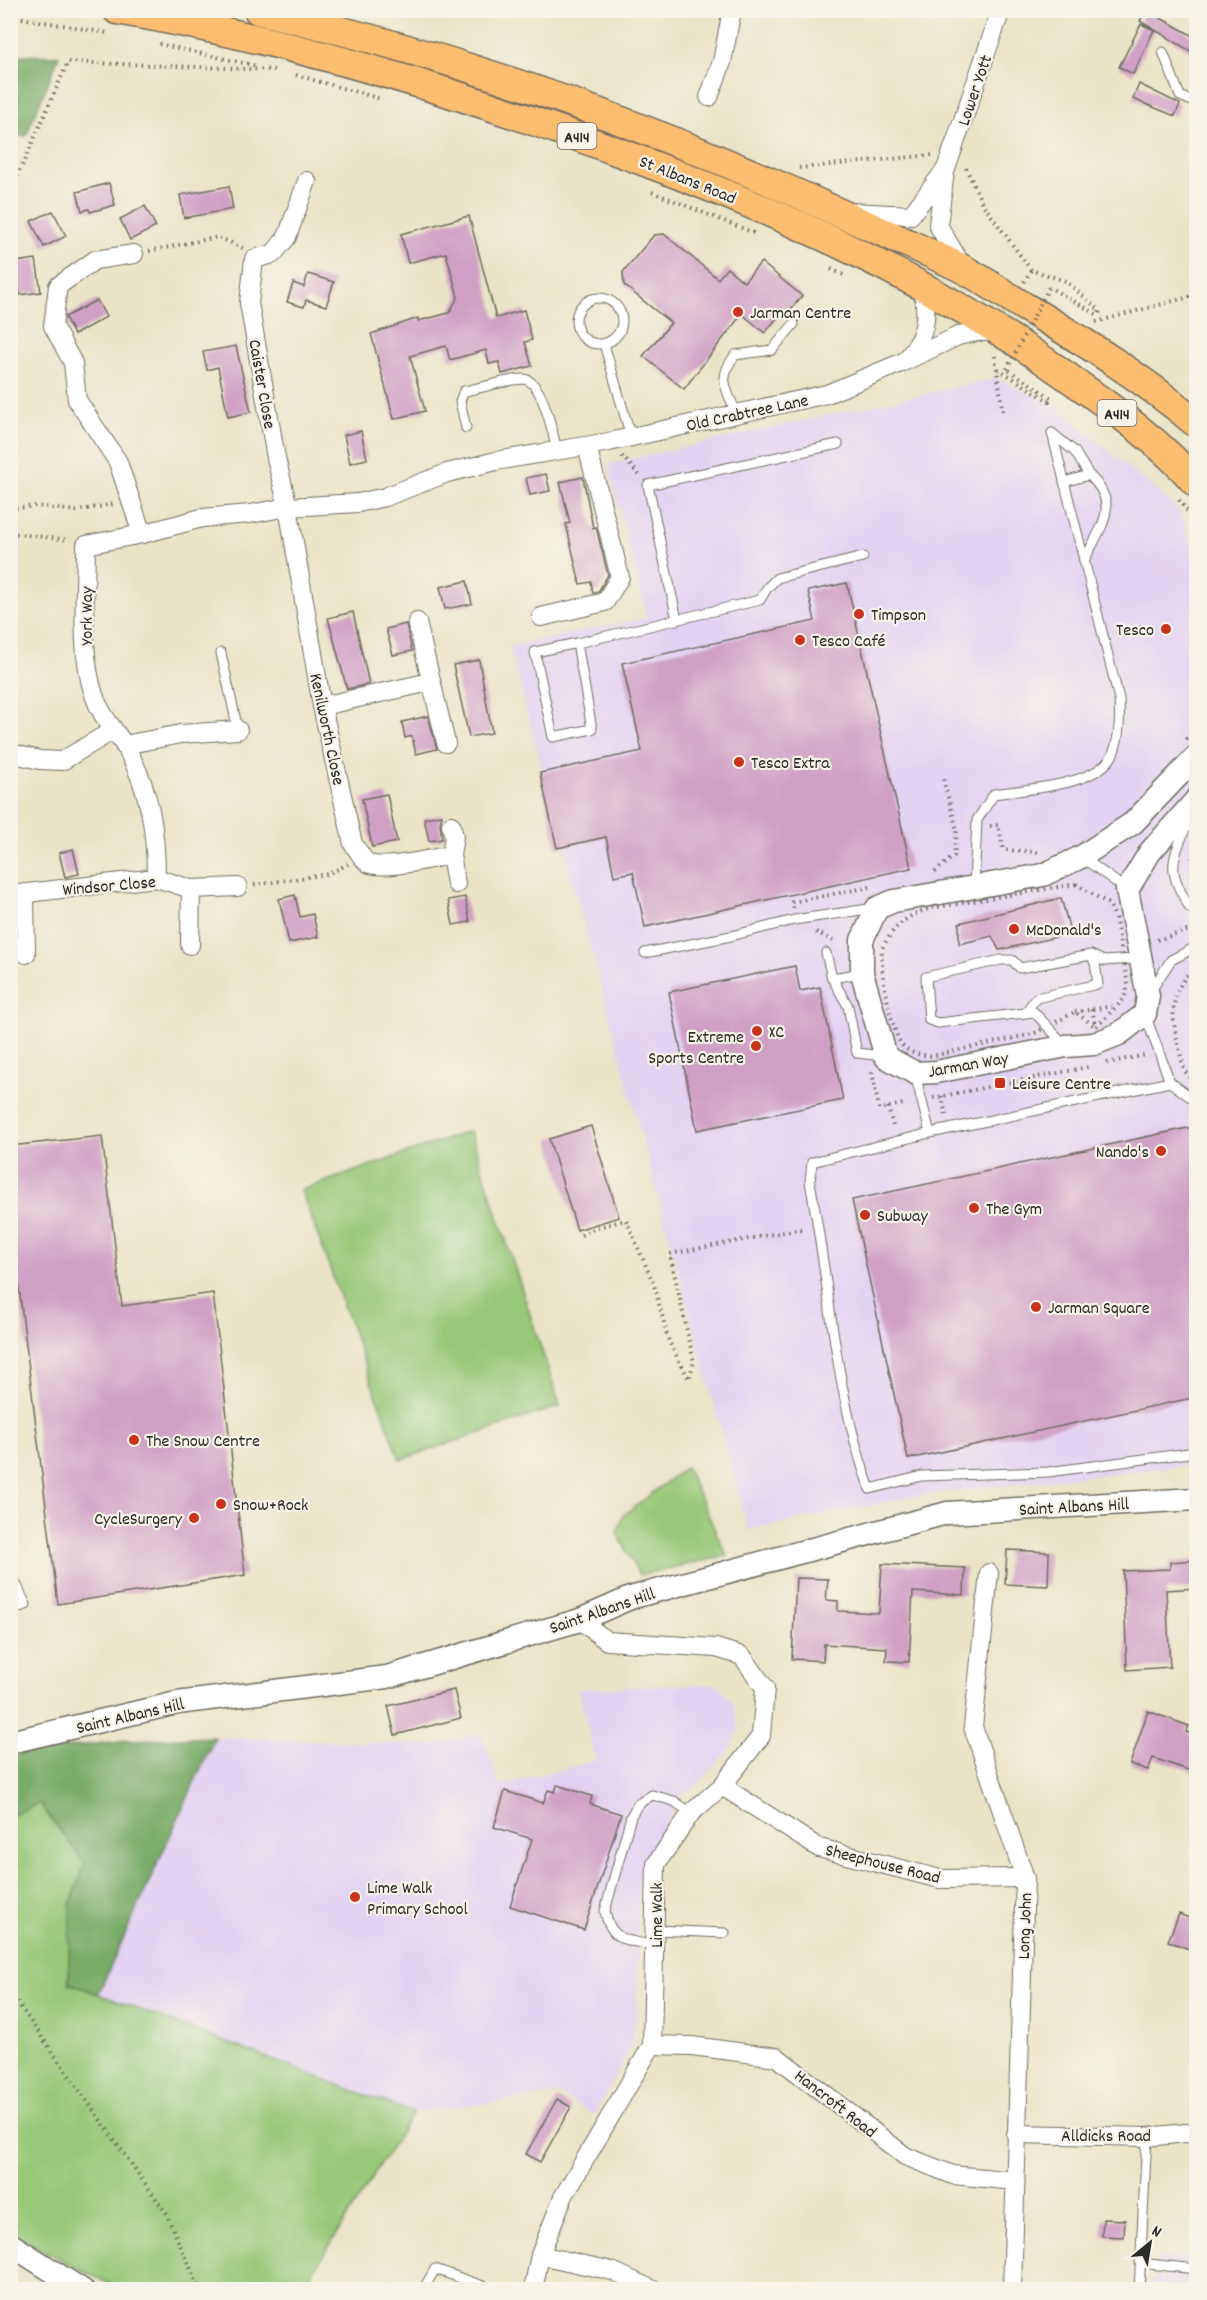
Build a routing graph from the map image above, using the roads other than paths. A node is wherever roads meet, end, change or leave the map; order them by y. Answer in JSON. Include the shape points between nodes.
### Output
{"nodes":[{"id":1,"x":258,"y":10,"type":"edge"},
{"id":2,"x":732,"y":10,"type":"edge"},
{"id":3,"x":1001,"y":10,"type":"edge"},
{"id":4,"x":115,"y":22,"type":"edge"},
{"id":5,"x":1163,"y":52,"type":"dead end"},
{"id":6,"x":709,"y":97,"type":"dead end"},
{"id":7,"x":1197,"y":104,"type":"edge"},
{"id":8,"x":946,"y":169,"type":"junction"},
{"id":9,"x":307,"y":181,"type":"dead end"},
{"id":10,"x":836,"y":212,"type":"junction"},
{"id":11,"x":134,"y":254,"type":"road end"},
{"id":12,"x":964,"y":270,"type":"junction"},
{"id":13,"x":922,"y":286,"type":"junction"},
{"id":14,"x":794,"y":324,"type":"dead end"},
{"id":15,"x":998,"y":341,"type":"junction"},
{"id":16,"x":604,"y":344,"type":"junction"},
{"id":17,"x":903,"y":362,"type":"junction"},
{"id":18,"x":1164,"y":396,"type":"junction"},
{"id":19,"x":1197,"y":408,"type":"edge"},
{"id":20,"x":737,"y":414,"type":"junction"},
{"id":21,"x":1197,"y":423,"type":"edge"},
{"id":22,"x":466,"y":428,"type":"dead end"},
{"id":23,"x":631,"y":437,"type":"junction"},
{"id":24,"x":838,"y":444,"type":"dead end"},
{"id":25,"x":587,"y":446,"type":"junction"},
{"id":26,"x":557,"y":451,"type":"junction"},
{"id":27,"x":1089,"y":475,"type":"junction"},
{"id":28,"x":1064,"y":482,"type":"junction"},
{"id":29,"x":1197,"y":483,"type":"edge"},
{"id":30,"x":288,"y":507,"type":"junction"},
{"id":31,"x":142,"y":534,"type":"junction"},
{"id":32,"x":863,"y":557,"type":"dead end"},
{"id":33,"x":1084,"y":561,"type":"junction"},
{"id":34,"x":541,"y":617,"type":"dead end"},
{"id":35,"x":677,"y":620,"type":"junction"},
{"id":36,"x":417,"y":622,"type":"dead end"},
{"id":37,"x":577,"y":643,"type":"junction"},
{"id":38,"x":221,"y":653,"type":"dead end"},
{"id":39,"x":430,"y":682,"type":"junction"},
{"id":40,"x":322,"y":706,"type":"junction"},
{"id":41,"x":238,"y":730,"type":"joint"},
{"id":42,"x":112,"y":731,"type":"junction"},
{"id":43,"x":446,"y":743,"type":"dead end"},
{"id":44,"x":124,"y":745,"type":"junction"},
{"id":45,"x":1189,"y":751,"type":"edge"},
{"id":46,"x":10,"y":753,"type":"edge"},
{"id":47,"x":1197,"y":801,"type":"edge"},
{"id":48,"x":451,"y":825,"type":"dead end"},
{"id":49,"x":451,"y":855,"type":"junction"},
{"id":50,"x":1081,"y":857,"type":"junction"},
{"id":51,"x":156,"y":878,"type":"junction"},
{"id":52,"x":456,"y":884,"type":"dead end"},
{"id":53,"x":974,"y":885,"type":"junction"},
{"id":54,"x":238,"y":887,"type":"road end"},
{"id":55,"x":191,"y":889,"type":"junction"},
{"id":56,"x":1127,"y":890,"type":"junction"},
{"id":57,"x":18,"y":894,"type":"edge"},
{"id":58,"x":877,"y":908,"type":"junction"},
{"id":59,"x":1197,"y":910,"type":"edge"},
{"id":60,"x":190,"y":945,"type":"dead end"},
{"id":61,"x":1197,"y":947,"type":"edge"},
{"id":62,"x":645,"y":952,"type":"dead end"},
{"id":63,"x":826,"y":953,"type":"dead end"},
{"id":64,"x":26,"y":954,"type":"dead end"},
{"id":65,"x":1091,"y":955,"type":"junction"},
{"id":66,"x":1142,"y":966,"type":"junction"},
{"id":67,"x":862,"y":974,"type":"junction"},
{"id":68,"x":832,"y":978,"type":"junction"},
{"id":69,"x":1146,"y":1005,"type":"junction"},
{"id":70,"x":1025,"y":1013,"type":"junction"},
{"id":71,"x":1066,"y":1046,"type":"junction"},
{"id":72,"x":886,"y":1057,"type":"junction"},
{"id":73,"x":915,"y":1073,"type":"junction"},
{"id":74,"x":1170,"y":1082,"type":"junction"},
{"id":75,"x":1197,"y":1101,"type":"edge"},
{"id":76,"x":930,"y":1133,"type":"junction"},
{"id":77,"x":1197,"y":1452,"type":"edge"},
{"id":78,"x":1197,"y":1499,"type":"edge"},
{"id":79,"x":10,"y":1571,"type":"edge"},
{"id":80,"x":989,"y":1573,"type":"dead end"},
{"id":81,"x":10,"y":1610,"type":"edge"},
{"id":82,"x":1196,"y":1619,"type":"edge"},
{"id":83,"x":580,"y":1620,"type":"junction"},
{"id":84,"x":1197,"y":1645,"type":"edge"},
{"id":85,"x":10,"y":1742,"type":"edge"},
{"id":86,"x":722,"y":1786,"type":"junction"},
{"id":87,"x":691,"y":1813,"type":"junction"},
{"id":88,"x":1025,"y":1878,"type":"junction"},
{"id":89,"x":725,"y":1933,"type":"dead end"},
{"id":90,"x":656,"y":1938,"type":"junction"},
{"id":91,"x":652,"y":2045,"type":"junction"},
{"id":92,"x":1197,"y":2132,"type":"edge"},
{"id":93,"x":1016,"y":2134,"type":"junction"},
{"id":94,"x":1147,"y":2137,"type":"junction"},
{"id":95,"x":1015,"y":2181,"type":"junction"},
{"id":96,"x":11,"y":2246,"type":"edge"},
{"id":97,"x":540,"y":2255,"type":"junction"},
{"id":98,"x":1140,"y":2263,"type":"junction"},
{"id":99,"x":1197,"y":2269,"type":"edge"},
{"id":100,"x":82,"y":2289,"type":"edge"},
{"id":101,"x":423,"y":2289,"type":"edge"},
{"id":102,"x":494,"y":2289,"type":"edge"},
{"id":103,"x":533,"y":2289,"type":"edge"},
{"id":104,"x":653,"y":2289,"type":"edge"},
{"id":105,"x":1012,"y":2289,"type":"edge"},
{"id":106,"x":1139,"y":2289,"type":"edge"}],
"edges":[{"from":1,"to":10,"type":"main road","name":"St Albans Road","number":"A414","via":[[550,96],[731,164]]},
{"from":2,"to":6,"type":"street","via":[[722,62]]},
{"from":3,"to":8,"type":"street","name":"Lower Yott"},
{"from":4,"to":13,"type":"main road","name":"St Albans Road","number":"A414","via":[[253,39],[355,65],[543,123],[719,191]]},
{"from":5,"to":7,"type":"lane","via":[[1180,96]]},
{"from":8,"to":10,"type":"street","name":"Lower Yott","via":[[911,215]]},
{"from":8,"to":12,"type":"street","name":"Lower Yott","via":[[938,225]]},
{"from":9,"to":30,"type":"street","name":"Caister Close","via":[[287,237],[273,254],[254,259],[249,303]]},
{"from":10,"to":12,"type":"main road","name":"St Albans Road","number":"A414"},
{"from":11,"to":31,"type":"street","via":[[95,260],[58,286],[53,326],[73,363],[76,400],[118,462]]},
{"from":12,"to":18,"type":"main road","name":"St Albans Road","number":"A414","via":[[1077,337]]},
{"from":13,"to":15,"type":"main road","name":"St Albans Road","number":"A414"},
{"from":13,"to":17,"type":"street","via":[[927,317],[924,333]]},
{"from":14,"to":20,"type":"lane","via":[[772,350],[735,355],[725,368],[723,380]]},
{"from":15,"to":17,"type":"street","name":"Old Crabtree Lane","via":[[988,331],[958,336]]},
{"from":15,"to":29,"type":"main road","name":"St Albans Road","number":"A414","via":[[1131,423]]},
{"from":16,"to":16,"type":"lane","via":[[589,343],[576,326],[581,306],[594,298],[609,301],[620,312],[621,328]]},
{"from":16,"to":23,"type":"lane"},
{"from":17,"to":20,"type":"street","name":"Old Crabtree Lane","via":[[827,394]]},
{"from":18,"to":19,"type":"main road","number":"A414"},
{"from":18,"to":21,"type":"main road","name":"St Albans Road","number":"A414"},
{"from":20,"to":23,"type":"street","name":"Old Crabtree Lane"},
{"from":22,"to":26,"type":"lane","via":[[460,401],[464,391],[525,379],[535,384],[543,400]]},
{"from":23,"to":25,"type":"street","name":"Old Crabtree Lane"},
{"from":24,"to":35,"type":"lane","via":[[648,485]]},
{"from":25,"to":26,"type":"street","name":"Old Crabtree Lane"},
{"from":25,"to":34,"type":"street","via":[[620,577],[604,602]]},
{"from":26,"to":30,"type":"street","name":"Old Crabtree Lane","via":[[447,473],[358,503]]},
{"from":27,"to":28,"type":"lane"},
{"from":27,"to":28,"type":"lane","via":[[1075,452],[1052,433]]},
{"from":27,"to":33,"type":"lane","via":[[1101,487],[1108,506]]},
{"from":28,"to":33,"type":"lane"},
{"from":30,"to":31,"type":"street","via":[[201,518]]},
{"from":30,"to":40,"type":"street","name":"Kenilworth Close"},
{"from":31,"to":42,"type":"street","name":"York Way","via":[[78,542],[87,664],[95,697]]},
{"from":32,"to":35,"type":"lane","via":[[777,578],[760,600]]},
{"from":33,"to":53,"type":"lane","via":[[1119,699],[1120,728],[1112,756],[1087,778],[994,794],[977,820]]},
{"from":35,"to":37,"type":"lane"},
{"from":36,"to":39,"type":"street"},
{"from":37,"to":37,"type":"lane","via":[[535,652],[553,737],[592,729]]},
{"from":38,"to":41,"type":"lane"},
{"from":39,"to":40,"type":"street"},
{"from":39,"to":43,"type":"street"},
{"from":40,"to":49,"type":"street","name":"Kenilworth Close","via":[[353,844],[363,857],[375,866]]},
{"from":41,"to":44,"type":"street","via":[[181,734]]},
{"from":42,"to":44,"type":"street","name":"York Way"},
{"from":42,"to":46,"type":"street","via":[[62,761]]},
{"from":44,"to":51,"type":"street","name":"York Way","via":[[149,801]]},
{"from":45,"to":50,"type":"street","via":[[1133,823]]},
{"from":47,"to":56,"type":"street","via":[[1150,852]]},
{"from":47,"to":59,"type":"lane","via":[[1173,861],[1175,885],[1190,909]]},
{"from":48,"to":49,"type":"street"},
{"from":49,"to":52,"type":"street"},
{"from":50,"to":53,"type":"street","via":[[1043,874]]},
{"from":50,"to":56,"type":"lane"},
{"from":51,"to":55,"type":"street","name":"Windsor Close"},
{"from":51,"to":57,"type":"street","name":"Windsor Close"},
{"from":53,"to":58,"type":"street","via":[[936,900],[894,901]]},
{"from":54,"to":55,"type":"street","name":"Windsor Close"},
{"from":55,"to":60,"type":"street"},
{"from":56,"to":66,"type":"street"},
{"from":57,"to":64,"type":"street","name":"Windsor Close"},
{"from":58,"to":62,"type":"lane","via":[[794,920]]},
{"from":58,"to":67,"type":"street","via":[[862,940]]},
{"from":61,"to":69,"type":"lane","via":[[1171,960]]},
{"from":63,"to":68,"type":"lane"},
{"from":65,"to":66,"type":"lane","via":[[1104,961],[1133,959]]},
{"from":65,"to":70,"type":"lane","via":[[1098,984],[1036,998]]},
{"from":65,"to":70,"type":"lane","via":[[1020,968],[1012,960],[1000,960],[926,977],[929,1020],[938,1023]]},
{"from":66,"to":69,"type":"street"},
{"from":67,"to":68,"type":"lane"},
{"from":67,"to":72,"type":"street"},
{"from":68,"to":72,"type":"lane","via":[[848,1006],[857,1053]]},
{"from":69,"to":71,"type":"street","name":"Jarman Way","via":[[1119,1034],[1094,1044]]},
{"from":69,"to":74,"type":"lane"},
{"from":70,"to":71,"type":"lane","via":[[1034,1012]]},
{"from":71,"to":73,"type":"street","name":"Jarman Way"},
{"from":72,"to":73,"type":"street","name":"Jarman Way"},
{"from":73,"to":76,"type":"lane"},
{"from":74,"to":75,"type":"lane"},
{"from":74,"to":76,"type":"lane"},
{"from":76,"to":77,"type":"lane","via":[[812,1162],[810,1182],[836,1341],[858,1456],[870,1489],[922,1476],[1048,1472]]},
{"from":78,"to":83,"type":"street","name":"Saint Albans Hill","via":[[947,1512],[630,1598]]},
{"from":79,"to":81,"type":"lane","via":[[26,1605]]},
{"from":80,"to":88,"type":"street","name":"Long John","via":[[973,1727]]},
{"from":82,"to":84,"type":"lane"},
{"from":83,"to":85,"type":"street","name":"Saint Albans Hill","via":[[387,1677],[177,1703]]},
{"from":83,"to":86,"type":"street","name":"Lime Walk","via":[[607,1641],[716,1648],[742,1656],[765,1688],[761,1736]]},
{"from":86,"to":87,"type":"street","name":"Lime Walk"},
{"from":86,"to":88,"type":"street","name":"Sheephouse Road","via":[[819,1848],[940,1879]]},
{"from":87,"to":90,"type":"street","name":"Lime Walk","via":[[656,1864]]},
{"from":87,"to":90,"type":"lane","via":[[674,1801],[652,1795],[638,1804],[631,1816],[605,1911],[608,1927],[621,1939]]},
{"from":88,"to":93,"type":"street","name":"Long John"},
{"from":89,"to":90,"type":"lane"},
{"from":90,"to":91,"type":"street","name":"Lime Walk"},
{"from":91,"to":95,"type":"street","name":"Hancroft Road","via":[[777,2057],[905,2156],[953,2175]]},
{"from":91,"to":97,"type":"street","name":"Lime Walk","via":[[563,2197]]},
{"from":92,"to":94,"type":"street","name":"Alldicks Road"},
{"from":93,"to":94,"type":"street","name":"Alldicks Road"},
{"from":93,"to":95,"type":"street","name":"Long John"},
{"from":94,"to":98,"type":"lane"},
{"from":95,"to":105,"type":"street","name":"Long John"},
{"from":96,"to":100,"type":"street"},
{"from":97,"to":103,"type":"street","name":"Lime Walk"},
{"from":97,"to":104,"type":"street","via":[[612,2271]]},
{"from":98,"to":99,"type":"lane"},
{"from":98,"to":106,"type":"lane"},
{"from":101,"to":102,"type":"lane","via":[[435,2269]]}]}
